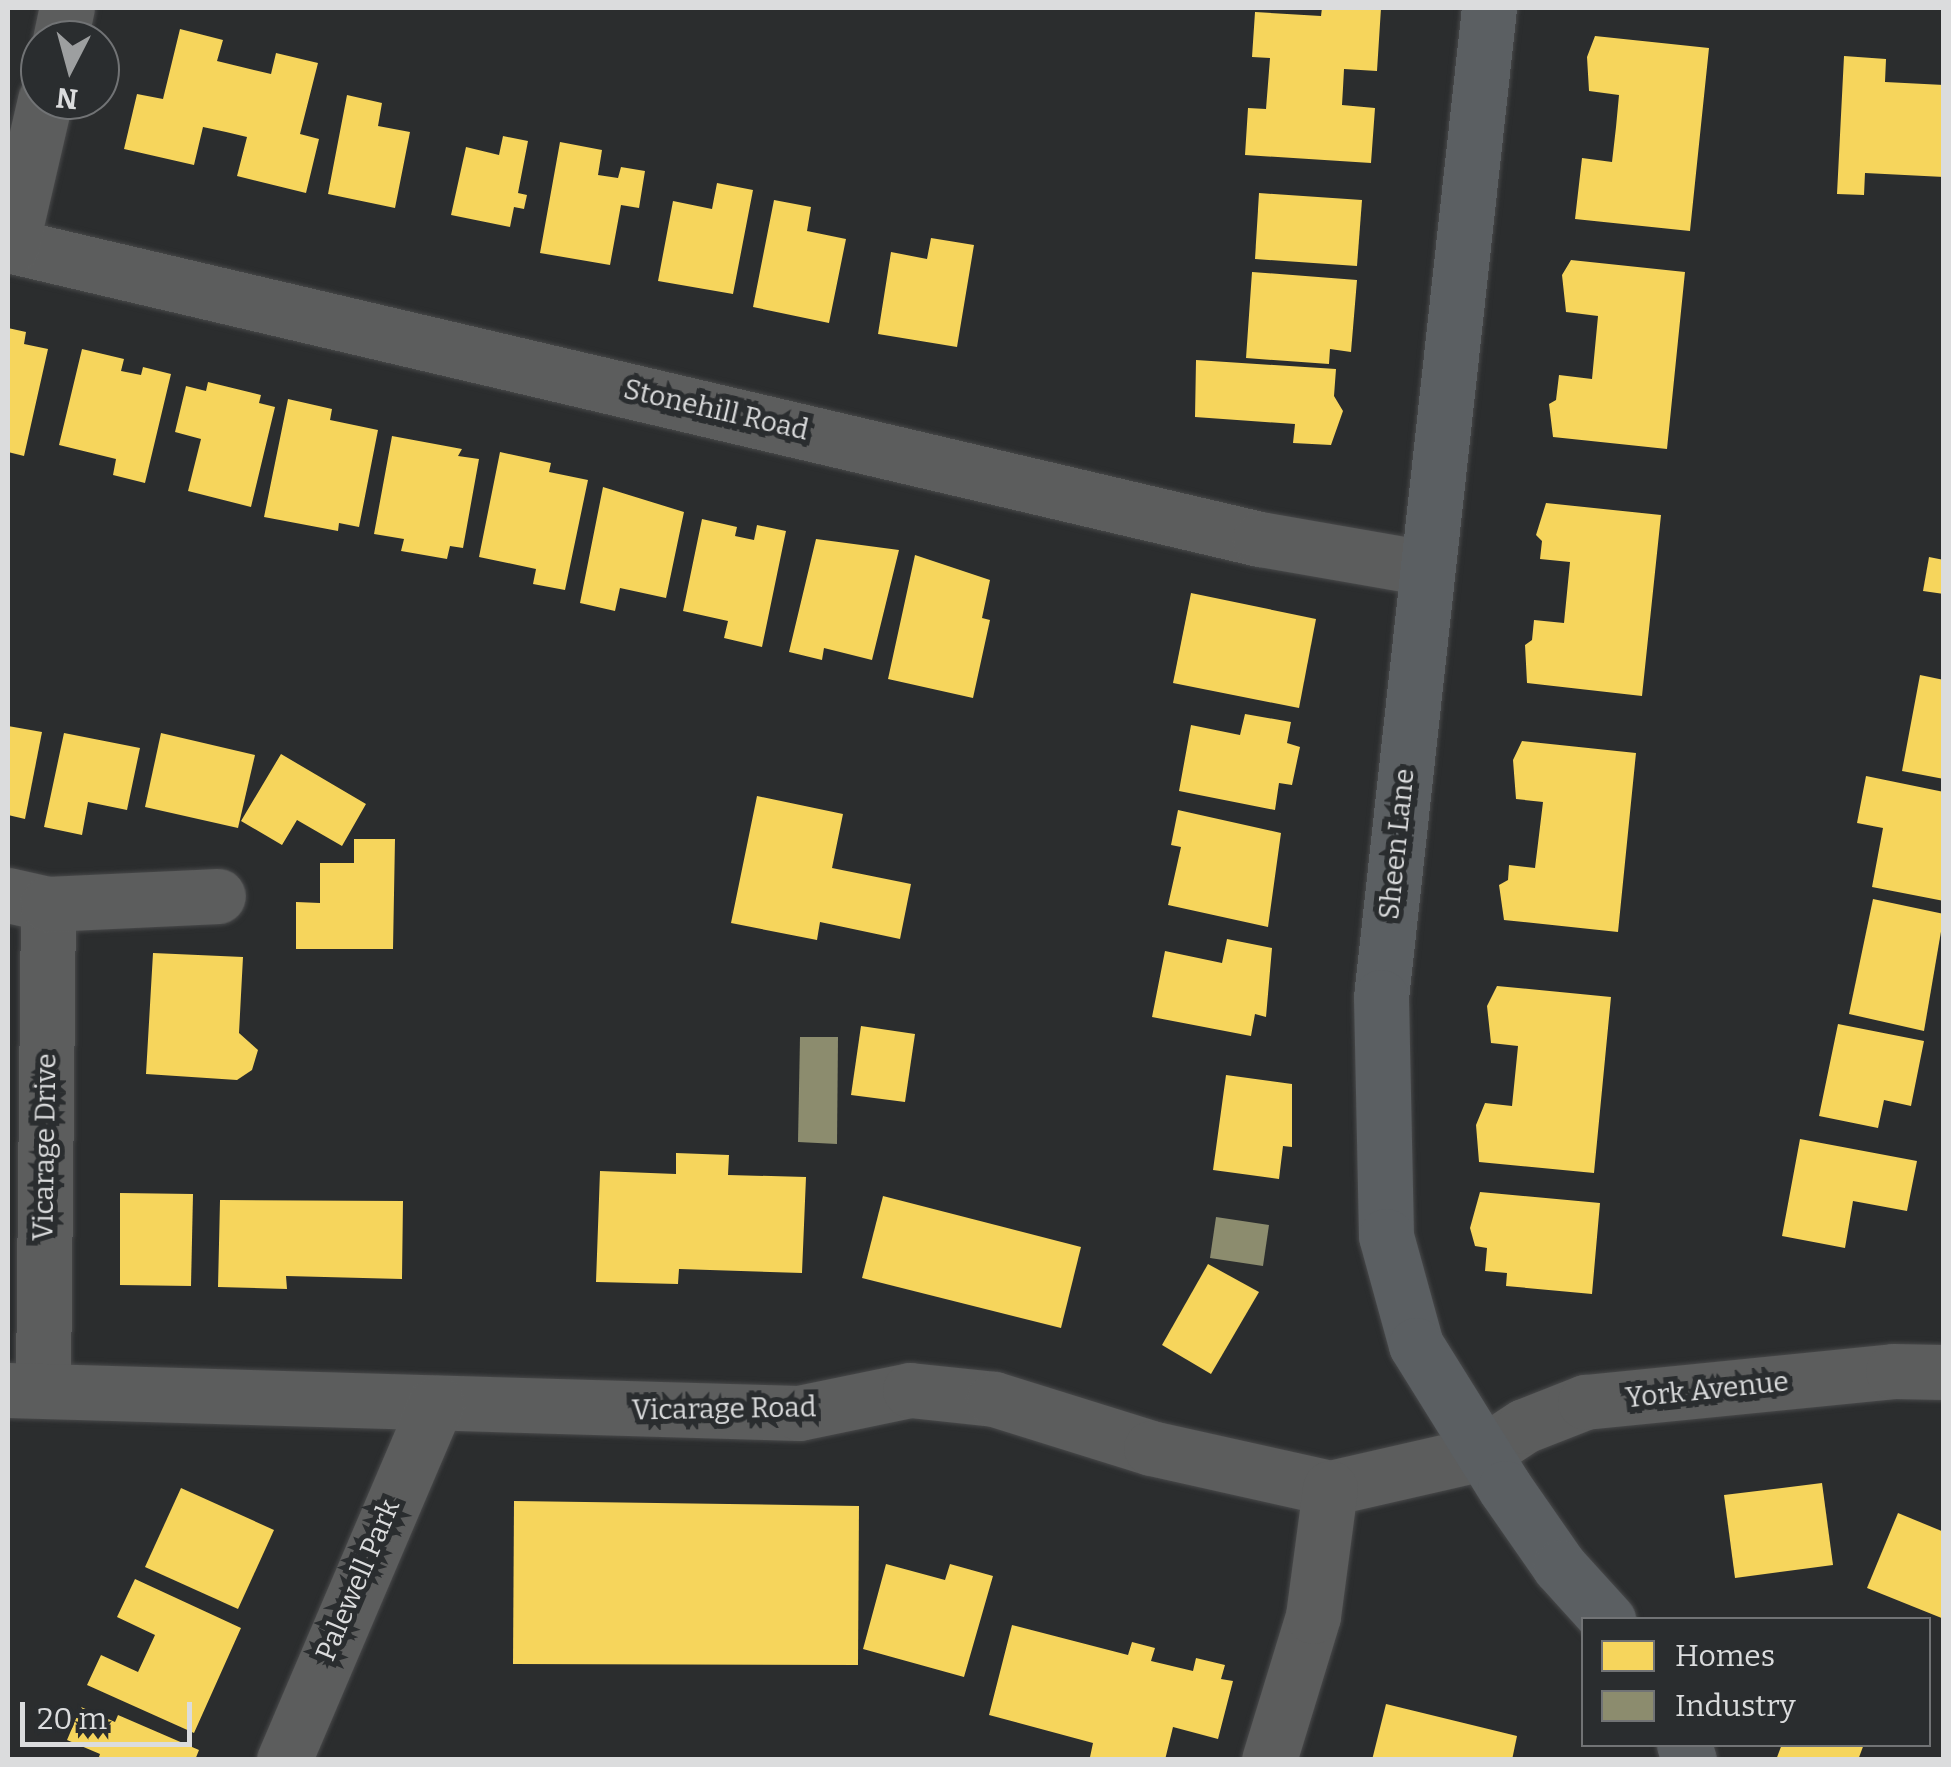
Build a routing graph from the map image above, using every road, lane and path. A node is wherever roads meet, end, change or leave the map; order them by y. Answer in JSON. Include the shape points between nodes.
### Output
{"nodes":[{"id":1,"x":1489,"y":8,"type":"edge"},
{"id":2,"x":40,"y":120,"type":"edge"},
{"id":3,"x":9,"y":245,"type":"edge"},
{"id":4,"x":1426,"y":568,"type":"junction"},
{"id":5,"x":218,"y":896,"type":"dead end"},
{"id":6,"x":28,"y":899,"type":"edge"},
{"id":7,"x":1944,"y":1372,"type":"edge"},
{"id":8,"x":25,"y":1390,"type":"edge"},
{"id":9,"x":436,"y":1403,"type":"junction"},
{"id":10,"x":1482,"y":1453,"type":"junction"},
{"id":11,"x":1330,"y":1488,"type":"junction"},
{"id":12,"x":1605,"y":1617,"type":"edge"},
{"id":13,"x":284,"y":1760,"type":"edge"},
{"id":14,"x":1269,"y":1760,"type":"edge"}],
"edges":[{"from":1,"to":4,"type":"main road","name":"Sheen Lane"},
{"from":2,"to":3,"type":"street"},
{"from":3,"to":4,"type":"street","name":"Stonehill Road","via":[[1260,540]]},
{"from":4,"to":10,"type":"main road","name":"Sheen Lane","via":[[1381,997],[1386,1236],[1416,1345]]},
{"from":5,"to":6,"type":"street","name":"Vicarage Drive"},
{"from":6,"to":8,"type":"street","name":"Vicarage Drive"},
{"from":7,"to":10,"type":"street","name":"York Avenue","via":[[1893,1370],[1584,1402],[1524,1426]]},
{"from":8,"to":9,"type":"street","name":"Vicarage Road"},
{"from":9,"to":11,"type":"street","name":"Vicarage Road","via":[[799,1413],[910,1390],[994,1399],[1151,1448]]},
{"from":9,"to":13,"type":"street","name":"Palewell Park"},
{"from":10,"to":11,"type":"street","name":"Vicarage Road"},
{"from":10,"to":12,"type":"main road","name":"Sheen Lane","via":[[1560,1567]]},
{"from":11,"to":14,"type":"street","via":[[1312,1616]]}]}
